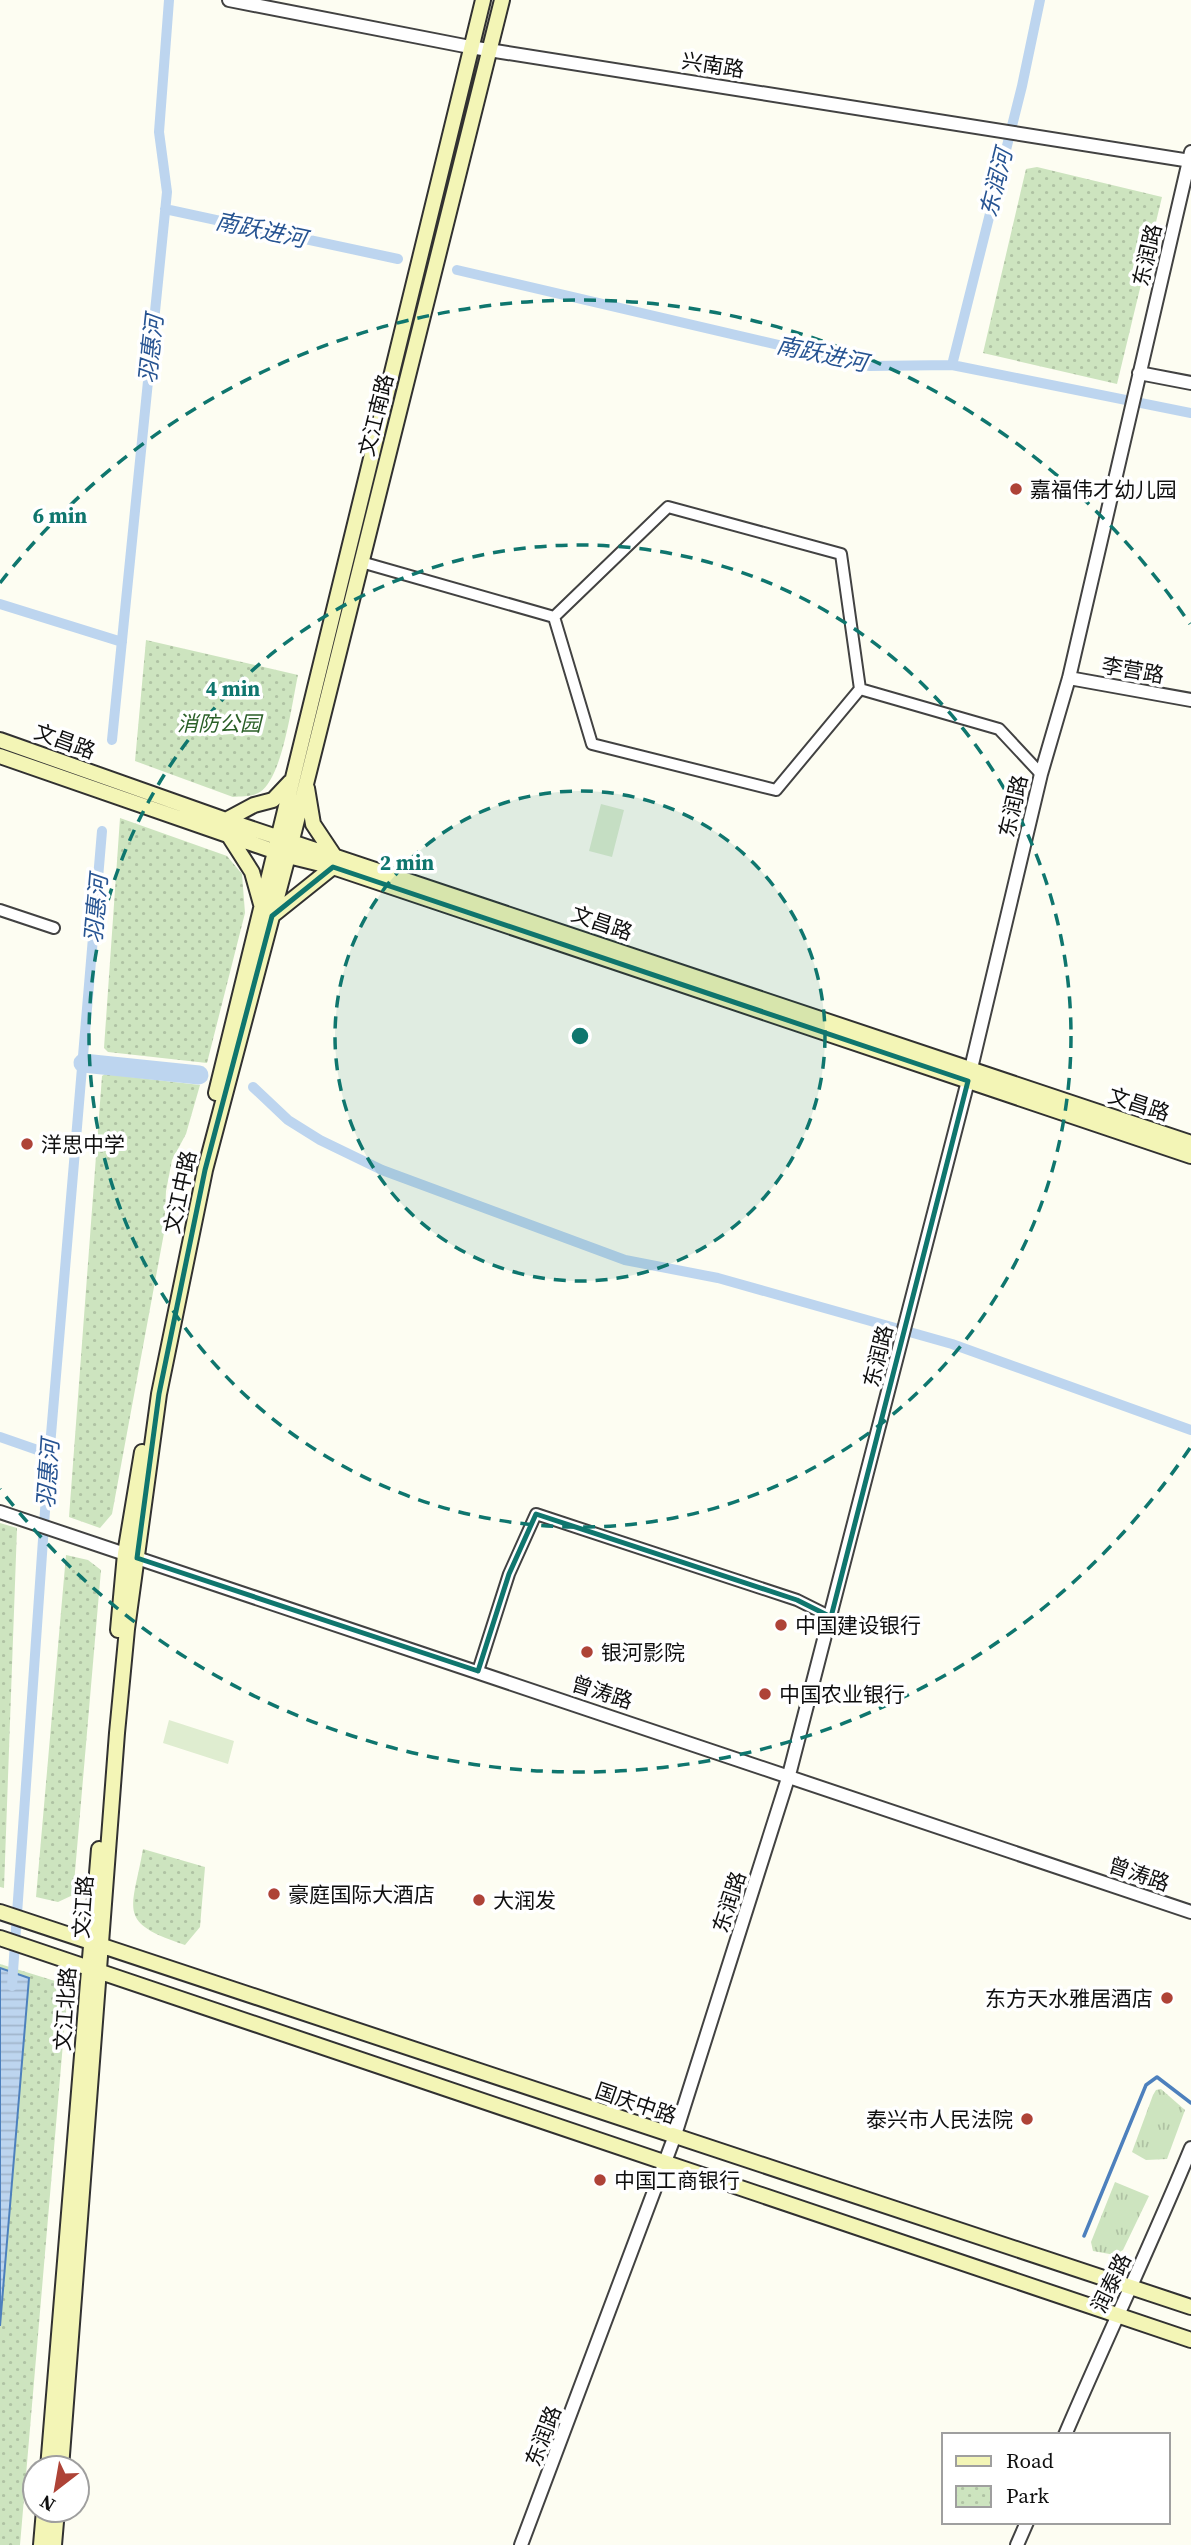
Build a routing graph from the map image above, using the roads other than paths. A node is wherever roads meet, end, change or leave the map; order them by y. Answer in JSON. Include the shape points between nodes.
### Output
{"nodes":[{"id":1,"x":229,"y":0,"type":"edge"},
{"id":2,"x":483,"y":0,"type":"edge"},
{"id":3,"x":502,"y":0,"type":"edge"},
{"id":4,"x":470,"y":47,"type":"junction"},
{"id":5,"x":491,"y":48,"type":"junction"},
{"id":6,"x":1190,"y":158,"type":"edge"},
{"id":7,"x":1140,"y":368,"type":"junction"},
{"id":8,"x":1191,"y":383,"type":"edge"},
{"id":9,"x":361,"y":562,"type":"junction"},
{"id":10,"x":554,"y":617,"type":"junction"},
{"id":11,"x":1069,"y":678,"type":"junction"},
{"id":12,"x":860,"y":689,"type":"junction"},
{"id":13,"x":1191,"y":700,"type":"edge"},
{"id":14,"x":0,"y":740,"type":"edge"},
{"id":15,"x":0,"y":756,"type":"edge"},
{"id":16,"x":1041,"y":774,"type":"junction"},
{"id":17,"x":298,"y":780,"type":"junction"},
{"id":18,"x":226,"y":827,"type":"junction"},
{"id":19,"x":284,"y":837,"type":"junction"},
{"id":20,"x":281,"y":854,"type":"junction"},
{"id":21,"x":333,"y":860,"type":"junction"},
{"id":22,"x":0,"y":910,"type":"edge"},
{"id":23,"x":267,"y":911,"type":"junction"},
{"id":24,"x":54,"y":928,"type":"dead end"},
{"id":25,"x":970,"y":1076,"type":"junction"},
{"id":26,"x":1191,"y":1143,"type":"edge"},
{"id":27,"x":1191,"y":1156,"type":"edge"},
{"id":28,"x":0,"y":1512,"type":"edge"},
{"id":29,"x":131,"y":1556,"type":"junction"},
{"id":30,"x":831,"y":1617,"type":"junction"},
{"id":31,"x":478,"y":1671,"type":"junction"},
{"id":32,"x":789,"y":1775,"type":"junction"},
{"id":33,"x":0,"y":1912,"type":"edge"},
{"id":34,"x":1191,"y":1912,"type":"edge"},
{"id":35,"x":0,"y":1938,"type":"edge"},
{"id":36,"x":95,"y":1942,"type":"junction"},
{"id":37,"x":94,"y":1970,"type":"junction"},
{"id":38,"x":674,"y":2138,"type":"junction"},
{"id":39,"x":1191,"y":2148,"type":"edge"},
{"id":40,"x":666,"y":2161,"type":"junction"},
{"id":41,"x":1133,"y":2287,"type":"junction"},
{"id":42,"x":1191,"y":2307,"type":"edge"},
{"id":43,"x":1116,"y":2315,"type":"junction"},
{"id":44,"x":1191,"y":2340,"type":"edge"},
{"id":45,"x":1066,"y":2433,"type":"edge"},
{"id":46,"x":49,"y":2454,"type":"edge"},
{"id":47,"x":62,"y":2454,"type":"edge"},
{"id":48,"x":43,"y":2524,"type":"edge"},
{"id":49,"x":56,"y":2524,"type":"edge"},
{"id":50,"x":1026,"y":2524,"type":"edge"},
{"id":51,"x":41,"y":2545,"type":"edge"},
{"id":52,"x":54,"y":2545,"type":"edge"},
{"id":53,"x":521,"y":2545,"type":"edge"},
{"id":54,"x":1017,"y":2545,"type":"edge"}],
"edges":[{"from":1,"to":4,"type":"street","name":"兴南路"},
{"from":2,"to":4,"type":"main road","name":"文江南路"},
{"from":3,"to":5,"type":"main road","name":"文江南路"},
{"from":4,"to":5,"type":"street","name":"兴南路"},
{"from":4,"to":17,"type":"main road","name":"文江南路"},
{"from":5,"to":6,"type":"street","name":"兴南路","via":[[1049,140]]},
{"from":5,"to":9,"type":"main road","name":"文江南路"},
{"from":6,"to":7,"type":"street","name":"东润路"},
{"from":7,"to":8,"type":"street"},
{"from":7,"to":11,"type":"street","name":"东润路"},
{"from":9,"to":10,"type":"street"},
{"from":9,"to":17,"type":"main road","name":"文江南路"},
{"from":10,"to":12,"type":"street","via":[[592,744],[776,790]]},
{"from":10,"to":12,"type":"street","via":[[668,507],[841,554]]},
{"from":11,"to":13,"type":"street","name":"李营路"},
{"from":11,"to":16,"type":"street","name":"东润路"},
{"from":12,"to":16,"type":"street","via":[[999,729]]},
{"from":14,"to":18,"type":"main road","name":"文昌路"},
{"from":15,"to":18,"type":"main road","name":"文昌路"},
{"from":16,"to":25,"type":"street","name":"东润路"},
{"from":17,"to":18,"type":"main road"},
{"from":17,"to":19,"type":"main road","name":"文江南路"},
{"from":17,"to":21,"type":"main road","via":[[313,824]]},
{"from":18,"to":19,"type":"main road","name":"文昌路"},
{"from":18,"to":20,"type":"main road","name":"文昌路"},
{"from":18,"to":23,"type":"main road","via":[[252,872]]},
{"from":19,"to":20,"type":"main road","name":"文江中路"},
{"from":19,"to":21,"type":"main road","name":"文昌路"},
{"from":20,"to":21,"type":"main road","name":"文昌路"},
{"from":20,"to":23,"type":"main road","name":"文江中路"},
{"from":21,"to":23,"type":"main road"},
{"from":21,"to":25,"type":"main road","name":"文昌路"},
{"from":22,"to":24,"type":"street"},
{"from":23,"to":29,"type":"main road","name":"文江中路","via":[[200,1196]]},
{"from":25,"to":26,"type":"main road","name":"文昌路"},
{"from":25,"to":27,"type":"main road","name":"文昌路"},
{"from":25,"to":30,"type":"street","name":"东润路"},
{"from":28,"to":29,"type":"street","name":"曾涛路"},
{"from":29,"to":31,"type":"street","name":"曾涛路"},
{"from":29,"to":36,"type":"main road","name":"文江路"},
{"from":30,"to":31,"type":"street","via":[[797,1601],[536,1514],[509,1574]]},
{"from":30,"to":32,"type":"street","name":"东润路"},
{"from":31,"to":32,"type":"street","name":"曾涛路"},
{"from":32,"to":34,"type":"street","name":"曾涛路"},
{"from":32,"to":38,"type":"street","name":"东润路"},
{"from":33,"to":36,"type":"main road","name":"国庆中路"},
{"from":35,"to":37,"type":"main road"},
{"from":36,"to":37,"type":"main road","name":"文江路"},
{"from":36,"to":38,"type":"main road","name":"国庆中路"},
{"from":37,"to":40,"type":"main road"},
{"from":37,"to":46,"type":"main road","name":"文江北路"},
{"from":37,"to":47,"type":"main road","name":"文江路"},
{"from":38,"to":40,"type":"street","name":"东润路"},
{"from":38,"to":41,"type":"main road","name":"国庆中路"},
{"from":39,"to":41,"type":"street","name":"润泰路"},
{"from":40,"to":43,"type":"main road"},
{"from":40,"to":53,"type":"street","name":"东润路"},
{"from":41,"to":42,"type":"main road","name":"国庆中路"},
{"from":41,"to":43,"type":"street","name":"润泰路"},
{"from":43,"to":44,"type":"main road"},
{"from":43,"to":45,"type":"street","name":"润泰路"},
{"from":48,"to":51,"type":"main road"},
{"from":49,"to":52,"type":"main road"},
{"from":50,"to":54,"type":"street"}]}
